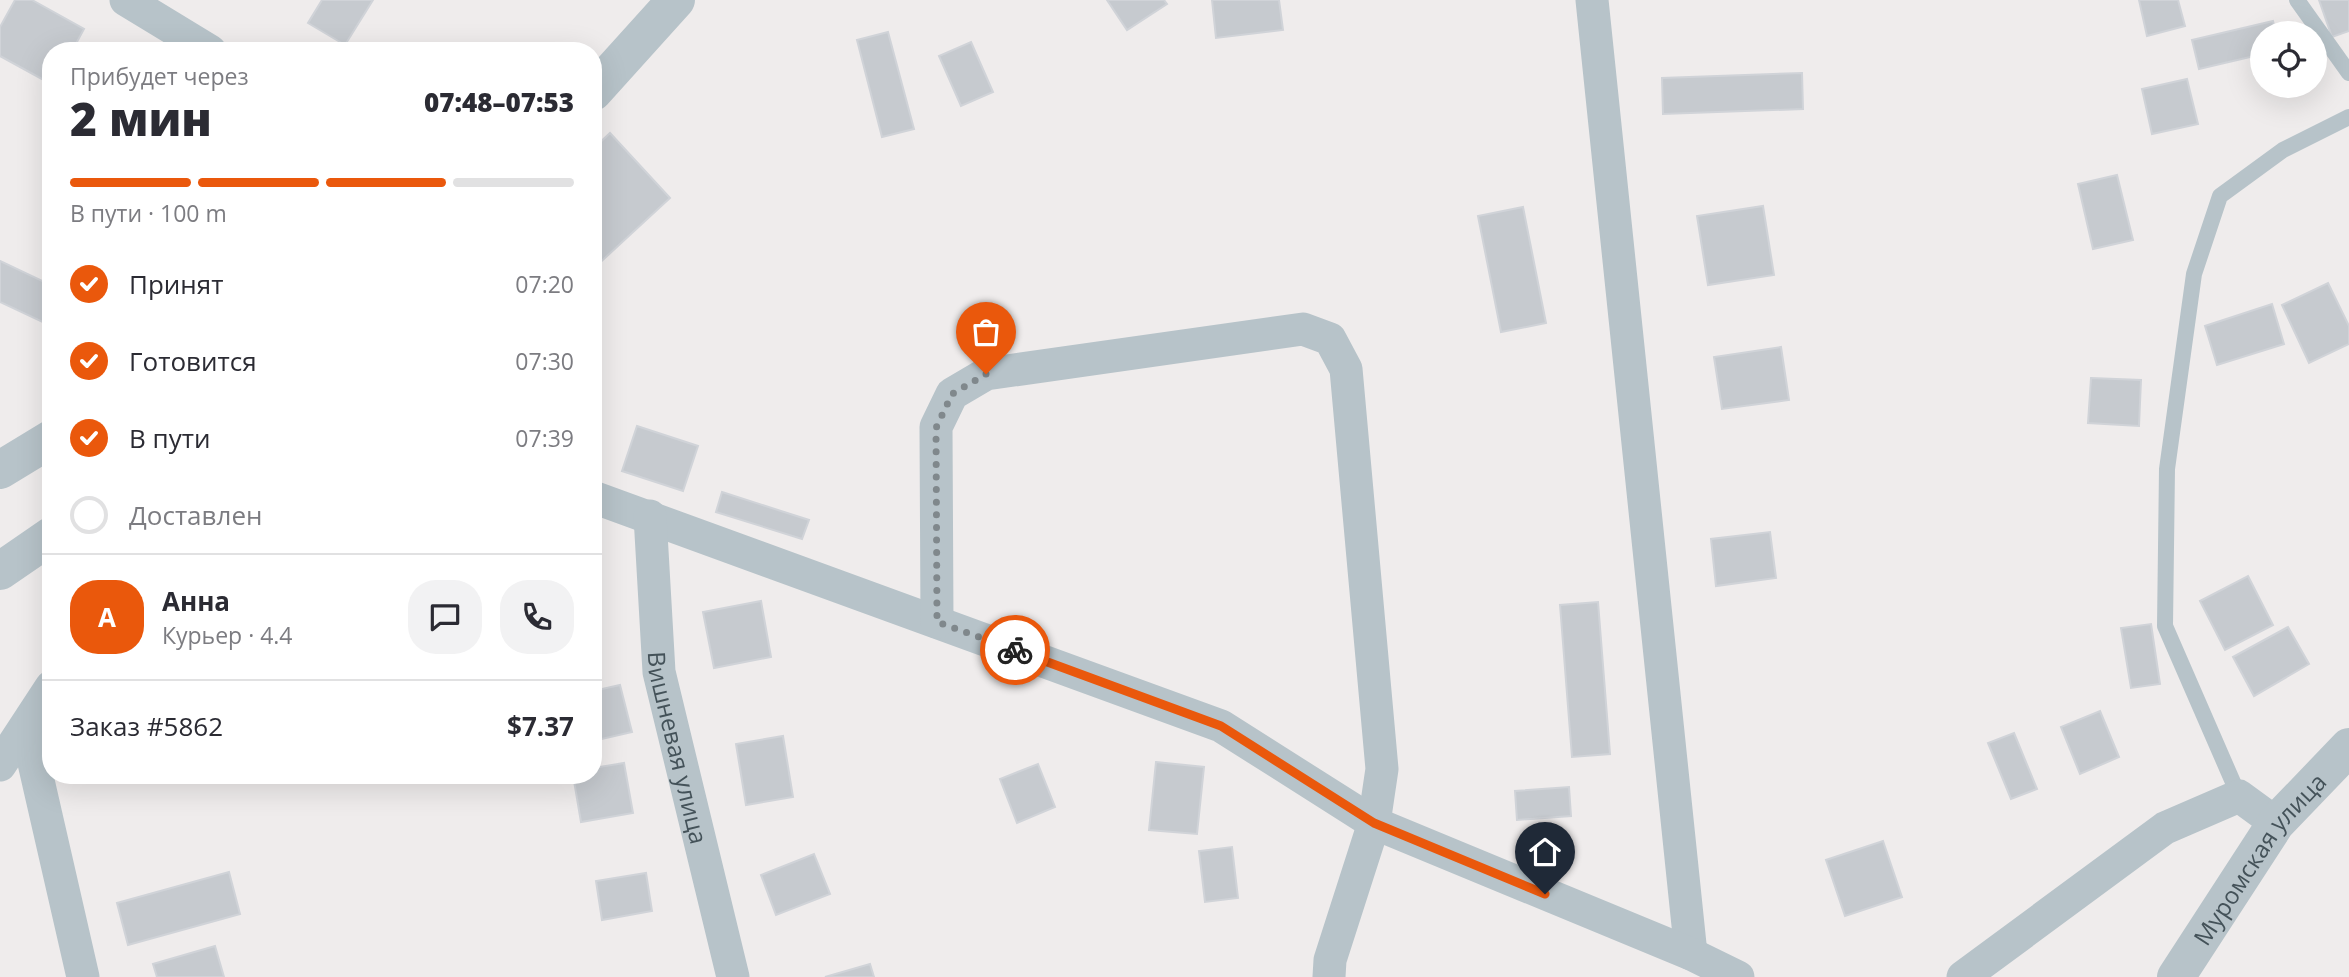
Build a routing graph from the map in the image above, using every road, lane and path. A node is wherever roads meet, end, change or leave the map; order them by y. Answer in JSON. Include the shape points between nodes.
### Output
{"nodes":[{"id":1,"x":126,"y":0,"type":"edge"},
{"id":2,"x":676,"y":0,"type":"edge"},
{"id":3,"x":1592,"y":0,"type":"edge"},
{"id":4,"x":2297,"y":0,"type":"edge"},
{"id":5,"x":195,"y":42,"type":"edge"},
{"id":6,"x":2349,"y":73,"type":"edge"},
{"id":7,"x":602,"y":82,"type":"edge"},
{"id":8,"x":2349,"y":117,"type":"edge"},
{"id":9,"x":42,"y":444,"type":"edge"},
{"id":10,"x":0,"y":470,"type":"edge"},
{"id":11,"x":602,"y":500,"type":"edge"},
{"id":12,"x":650,"y":516,"type":"junction"},
{"id":13,"x":42,"y":542,"type":"edge"},
{"id":14,"x":0,"y":570,"type":"edge"},
{"id":15,"x":937,"y":622,"type":"junction"},
{"id":16,"x":42,"y":702,"type":"edge"},
{"id":17,"x":26,"y":728,"type":"junction"},
{"id":18,"x":2349,"y":747,"type":"edge"},
{"id":19,"x":0,"y":765,"type":"edge"},
{"id":20,"x":2239,"y":796,"type":"junction"},
{"id":21,"x":1374,"y":823,"type":"junction"},
{"id":22,"x":2276,"y":823,"type":"junction"},
{"id":23,"x":1691,"y":954,"type":"junction"},
{"id":24,"x":83,"y":977,"type":"edge"},
{"id":25,"x":733,"y":977,"type":"edge"},
{"id":26,"x":1329,"y":977,"type":"edge"},
{"id":27,"x":1738,"y":977,"type":"edge"},
{"id":28,"x":1963,"y":977,"type":"edge"},
{"id":29,"x":2176,"y":977,"type":"edge"}],
"edges":[{"from":1,"to":5,"type":"street"},
{"from":2,"to":7,"type":"street"},
{"from":3,"to":23,"type":"street"},
{"from":4,"to":6,"type":"lane"},
{"from":8,"to":20,"type":"lane","via":[[2283,150],[2220,196],[2194,274],[2167,469],[2165,626]]},
{"from":9,"to":10,"type":"street"},
{"from":11,"to":12,"type":"street"},
{"from":12,"to":15,"type":"street"},
{"from":12,"to":25,"type":"street","name":"Вишневая улица","via":[[659,672]]},
{"from":13,"to":14,"type":"street"},
{"from":15,"to":21,"type":"street","via":[[1221,726]]},
{"from":15,"to":21,"type":"street","via":[[936,428],[952,394],[986,374],[1303,329],[1331,339],[1346,369],[1381,755]]},
{"from":16,"to":17,"type":"street"},
{"from":17,"to":19,"type":"street"},
{"from":17,"to":24,"type":"street"},
{"from":18,"to":22,"type":"street","name":"Муромская улица"},
{"from":20,"to":22,"type":"street"},
{"from":20,"to":28,"type":"street","via":[[2165,828]]},
{"from":21,"to":23,"type":"street"},
{"from":21,"to":26,"type":"street","via":[[1330,960]]},
{"from":22,"to":29,"type":"street","name":"Муромская улица"},
{"from":23,"to":27,"type":"street"}]}
